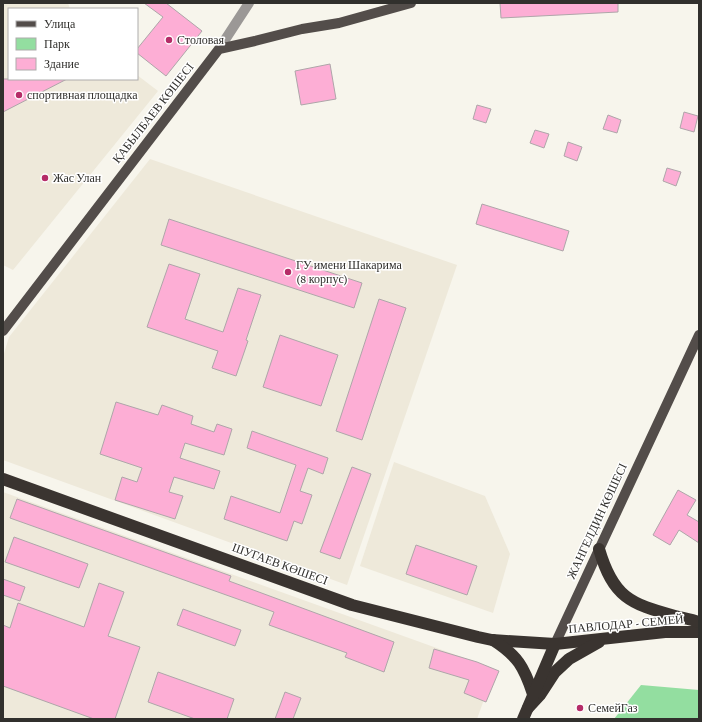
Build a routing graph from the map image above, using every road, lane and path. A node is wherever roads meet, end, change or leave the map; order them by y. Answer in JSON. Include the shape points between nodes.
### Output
{"nodes":[{"id":1,"x":249,"y":3,"type":"edge"},
{"id":2,"x":411,"y":3,"type":"edge"},
{"id":3,"x":218,"y":49,"type":"junction"},
{"id":4,"x":3,"y":331,"type":"edge"},
{"id":5,"x":699,"y":335,"type":"edge"},
{"id":6,"x":3,"y":479,"type":"edge"},
{"id":7,"x":599,"y":550,"type":"junction"},
{"id":8,"x":699,"y":622,"type":"edge"},
{"id":9,"x":699,"y":632,"type":"edge"},
{"id":10,"x":604,"y":639,"type":"junction"},
{"id":11,"x":492,"y":640,"type":"junction"},
{"id":12,"x":555,"y":644,"type":"junction"},
{"id":13,"x":533,"y":694,"type":"junction"},
{"id":14,"x":525,"y":713,"type":"edge"}],
"edges":[{"from":1,"to":3,"type":"street"},
{"from":2,"to":3,"type":"main road","via":[[339,23]]},
{"from":3,"to":4,"type":"main road","name":"ҚАБЫЛБАЕВ КӨШЕСІ"},
{"from":5,"to":7,"type":"main road","name":"ЖАНГЕЛДИН КӨШЕСІ"},
{"from":6,"to":11,"type":"highway","name":"ШУГАЕВ КӨШЕСІ","via":[[352,605]]},
{"from":7,"to":8,"type":"highway","via":[[608,575],[624,595],[655,610]]},
{"from":7,"to":12,"type":"main road","name":"ЖАНГЕЛДИН КӨШЕСІ"},
{"from":9,"to":10,"type":"highway","name":"ПАВЛОДАР - СЕМЕЙ","via":[[665,632]]},
{"from":10,"to":12,"type":"highway","name":"ПАВЛОДАР - СЕМЕЙ"},
{"from":10,"to":14,"type":"highway","via":[[569,659]]},
{"from":11,"to":12,"type":"highway","name":"ШУГАЕВ КӨШЕСІ"},
{"from":11,"to":13,"type":"highway","via":[[514,656],[528,677]]},
{"from":12,"to":13,"type":"highway","name":"ЖАНГЕЛДИН КӨШЕСІ"},
{"from":13,"to":14,"type":"highway","name":"ЖАНГЕЛДИН КӨШЕСІ"}]}
